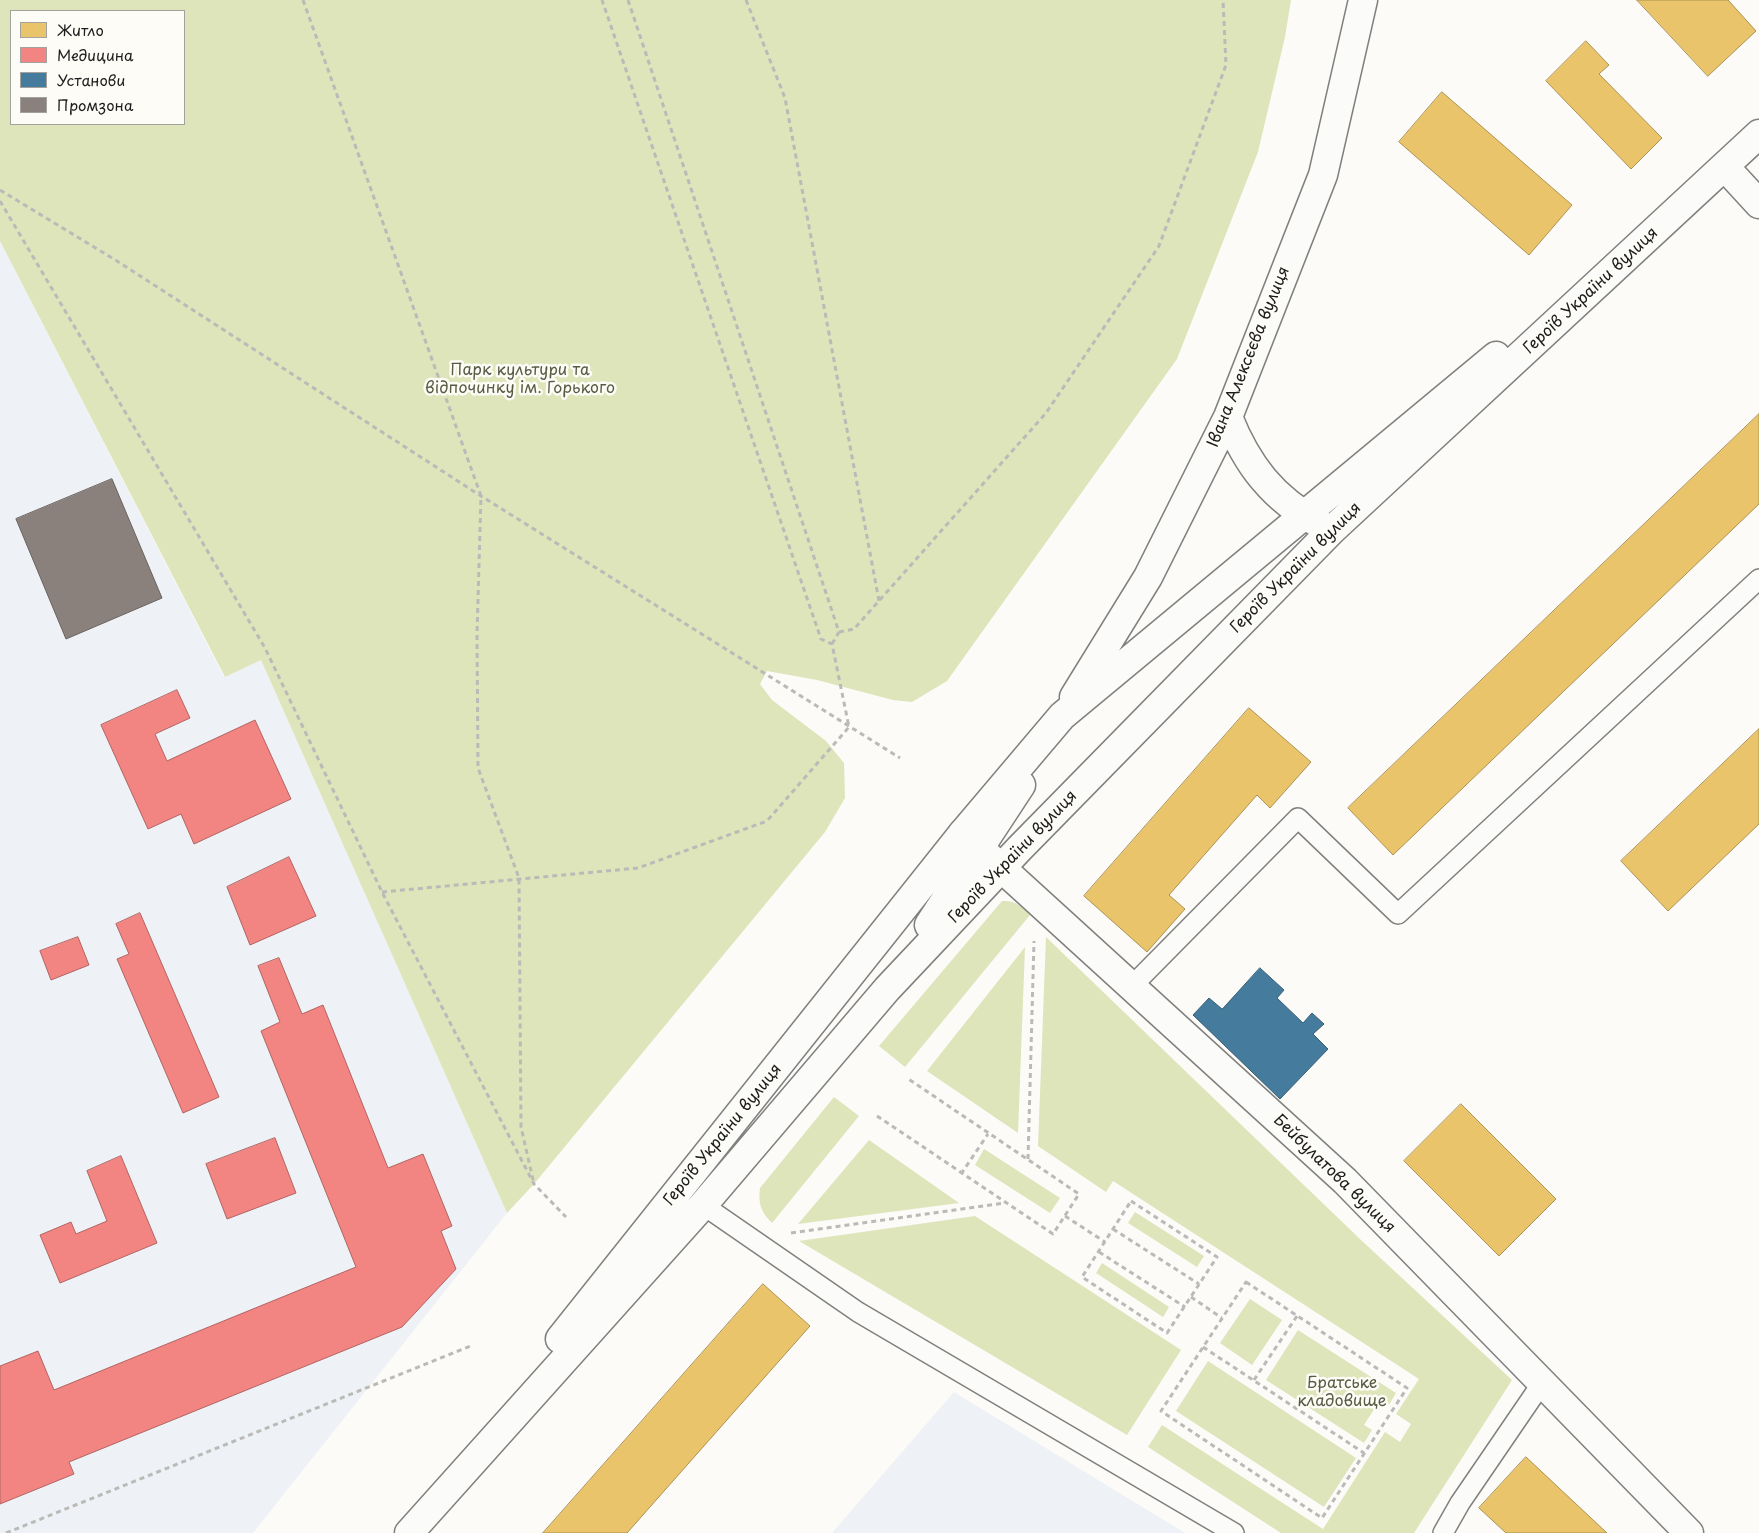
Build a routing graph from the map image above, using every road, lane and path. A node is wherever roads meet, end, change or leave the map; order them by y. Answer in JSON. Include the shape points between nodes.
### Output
{"nodes":[{"id":1,"x":303,"y":0,"type":"edge"},
{"id":2,"x":602,"y":0,"type":"edge"},
{"id":3,"x":628,"y":0,"type":"edge"},
{"id":4,"x":746,"y":0,"type":"edge"},
{"id":5,"x":1223,"y":0,"type":"edge"},
{"id":6,"x":1363,"y":0,"type":"edge"},
{"id":7,"x":1759,"y":134,"type":"edge"},
{"id":8,"x":1725,"y":167,"type":"junction"},
{"id":9,"x":0,"y":190,"type":"edge"},
{"id":10,"x":0,"y":201,"type":"edge"},
{"id":11,"x":1759,"y":204,"type":"edge"},
{"id":12,"x":1228,"y":417,"type":"junction"},
{"id":13,"x":481,"y":496,"type":"junction"},
{"id":14,"x":1304,"y":516,"type":"junction"},
{"id":15,"x":1332,"y":530,"type":"junction"},
{"id":16,"x":1759,"y":579,"type":"edge"},
{"id":17,"x":879,"y":601,"type":"junction"},
{"id":18,"x":839,"y":632,"type":"junction"},
{"id":19,"x":832,"y":644,"type":"junction"},
{"id":20,"x":1062,"y":716,"type":"junction"},
{"id":21,"x":849,"y":728,"type":"junction"},
{"id":22,"x":900,"y":758,"type":"dead end"},
{"id":23,"x":972,"y":841,"type":"junction"},
{"id":24,"x":1002,"y":868,"type":"junction"},
{"id":25,"x":519,"y":878,"type":"junction"},
{"id":26,"x":382,"y":892,"type":"junction"},
{"id":27,"x":1034,"y":931,"type":"dead end"},
{"id":28,"x":1132,"y":986,"type":"junction"},
{"id":29,"x":887,"y":988,"type":"junction"},
{"id":30,"x":907,"y":1078,"type":"dead end"},
{"id":31,"x":877,"y":1116,"type":"dead end"},
{"id":32,"x":988,"y":1134,"type":"junction"},
{"id":33,"x":1028,"y":1160,"type":"junction"},
{"id":34,"x":961,"y":1174,"type":"junction"},
{"id":35,"x":534,"y":1184,"type":"junction"},
{"id":36,"x":1006,"y":1203,"type":"junction"},
{"id":37,"x":703,"y":1205,"type":"junction"},
{"id":38,"x":1065,"y":1216,"type":"junction"},
{"id":39,"x":566,"y":1217,"type":"dead end"},
{"id":40,"x":1113,"y":1229,"type":"junction"},
{"id":41,"x":789,"y":1234,"type":"dead end"},
{"id":42,"x":1105,"y":1242,"type":"junction"},
{"id":43,"x":1099,"y":1252,"type":"junction"},
{"id":44,"x":1199,"y":1284,"type":"junction"},
{"id":45,"x":1191,"y":1297,"type":"junction"},
{"id":46,"x":1185,"y":1308,"type":"junction"},
{"id":47,"x":1297,"y":1316,"type":"junction"},
{"id":48,"x":1222,"y":1318,"type":"junction"},
{"id":49,"x":473,"y":1344,"type":"dead end"},
{"id":50,"x":1203,"y":1347,"type":"junction"},
{"id":51,"x":1254,"y":1380,"type":"junction"},
{"id":52,"x":1542,"y":1383,"type":"junction"},
{"id":53,"x":1364,"y":1453,"type":"junction"},
{"id":54,"x":6,"y":1533,"type":"edge"},
{"id":55,"x":407,"y":1533,"type":"edge"},
{"id":56,"x":1234,"y":1533,"type":"edge"},
{"id":57,"x":1443,"y":1533,"type":"edge"},
{"id":58,"x":1689,"y":1533,"type":"edge"}],
"edges":[{"from":1,"to":13,"type":"path"},
{"from":2,"to":19,"type":"path","via":[[821,639]]},
{"from":3,"to":18,"type":"path"},
{"from":4,"to":17,"type":"path","via":[[784,98]]},
{"from":5,"to":17,"type":"path","via":[[1226,65],[1159,246],[1046,413]]},
{"from":6,"to":12,"type":"main road","name":"Івана Алексєєва вулиця","via":[[1323,175]]},
{"from":7,"to":8,"type":"main road","name":"Героїв України вулиця"},
{"from":8,"to":11,"type":"main road"},
{"from":8,"to":14,"type":"main road","name":"Героїв України вулиця"},
{"from":8,"to":15,"type":"main road","name":"Героїв України вулиця"},
{"from":9,"to":13,"type":"path","via":[[117,261]]},
{"from":10,"to":26,"type":"path","via":[[265,648]]},
{"from":12,"to":14,"type":"main road","via":[[1250,463],[1284,500]]},
{"from":12,"to":20,"type":"main road","name":"Івана Алексєєва вулиця","via":[[1148,577]]},
{"from":13,"to":21,"type":"path"},
{"from":13,"to":25,"type":"path","via":[[478,768]]},
{"from":14,"to":15,"type":"main road"},
{"from":14,"to":20,"type":"main road","name":"Героїв України вулиця"},
{"from":15,"to":24,"type":"main road","name":"Героїв України вулиця"},
{"from":16,"to":28,"type":"lane","via":[[1398,914],[1298,818]]},
{"from":17,"to":18,"type":"path","via":[[854,629]]},
{"from":18,"to":19,"type":"path"},
{"from":19,"to":21,"type":"path"},
{"from":20,"to":23,"type":"main road","name":"Героїв України вулиця"},
{"from":21,"to":22,"type":"path"},
{"from":21,"to":25,"type":"path","via":[[767,821],[638,868]]},
{"from":23,"to":24,"type":"main road","name":"Бейбулатова вулиця"},
{"from":23,"to":29,"type":"main road","name":"Героїв України вулиця"},
{"from":23,"to":55,"type":"main road","name":"Героїв України вулиця"},
{"from":24,"to":28,"type":"main road","name":"Бейбулатова вулиця"},
{"from":24,"to":29,"type":"main road","name":"Героїв України вулиця"},
{"from":25,"to":26,"type":"path"},
{"from":25,"to":35,"type":"path","via":[[521,1127]]},
{"from":26,"to":35,"type":"path"},
{"from":27,"to":33,"type":"path"},
{"from":28,"to":52,"type":"main road","name":"Бейбулатова вулиця","via":[[1345,1181]]},
{"from":29,"to":37,"type":"main road","name":"Героїв України вулиця"},
{"from":30,"to":32,"type":"path"},
{"from":31,"to":34,"type":"path"},
{"from":32,"to":33,"type":"path"},
{"from":32,"to":34,"type":"path"},
{"from":33,"to":38,"type":"path","via":[[1079,1194]]},
{"from":34,"to":36,"type":"path"},
{"from":35,"to":39,"type":"path"},
{"from":36,"to":38,"type":"path","via":[[1053,1234]]},
{"from":36,"to":41,"type":"path"},
{"from":37,"to":55,"type":"main road","name":"Героїв України вулиця"},
{"from":37,"to":56,"type":"lane","via":[[858,1312]]},
{"from":38,"to":42,"type":"path"},
{"from":40,"to":42,"type":"path"},
{"from":40,"to":44,"type":"path"},
{"from":40,"to":44,"type":"path","via":[[1131,1201],[1217,1257]]},
{"from":42,"to":43,"type":"path"},
{"from":43,"to":46,"type":"path"},
{"from":43,"to":46,"type":"path","via":[[1082,1277],[1167,1333]]},
{"from":44,"to":45,"type":"path"},
{"from":45,"to":46,"type":"path"},
{"from":45,"to":48,"type":"path"},
{"from":47,"to":48,"type":"path","via":[[1246,1282]]},
{"from":47,"to":51,"type":"path"},
{"from":47,"to":53,"type":"path","via":[[1407,1388]]},
{"from":48,"to":50,"type":"path"},
{"from":49,"to":54,"type":"path"},
{"from":50,"to":51,"type":"path"},
{"from":50,"to":53,"type":"path","via":[[1161,1412],[1322,1518]]},
{"from":51,"to":53,"type":"path"},
{"from":52,"to":57,"type":"lane"},
{"from":52,"to":58,"type":"main road","name":"Бейбулатова вулиця"}]}
